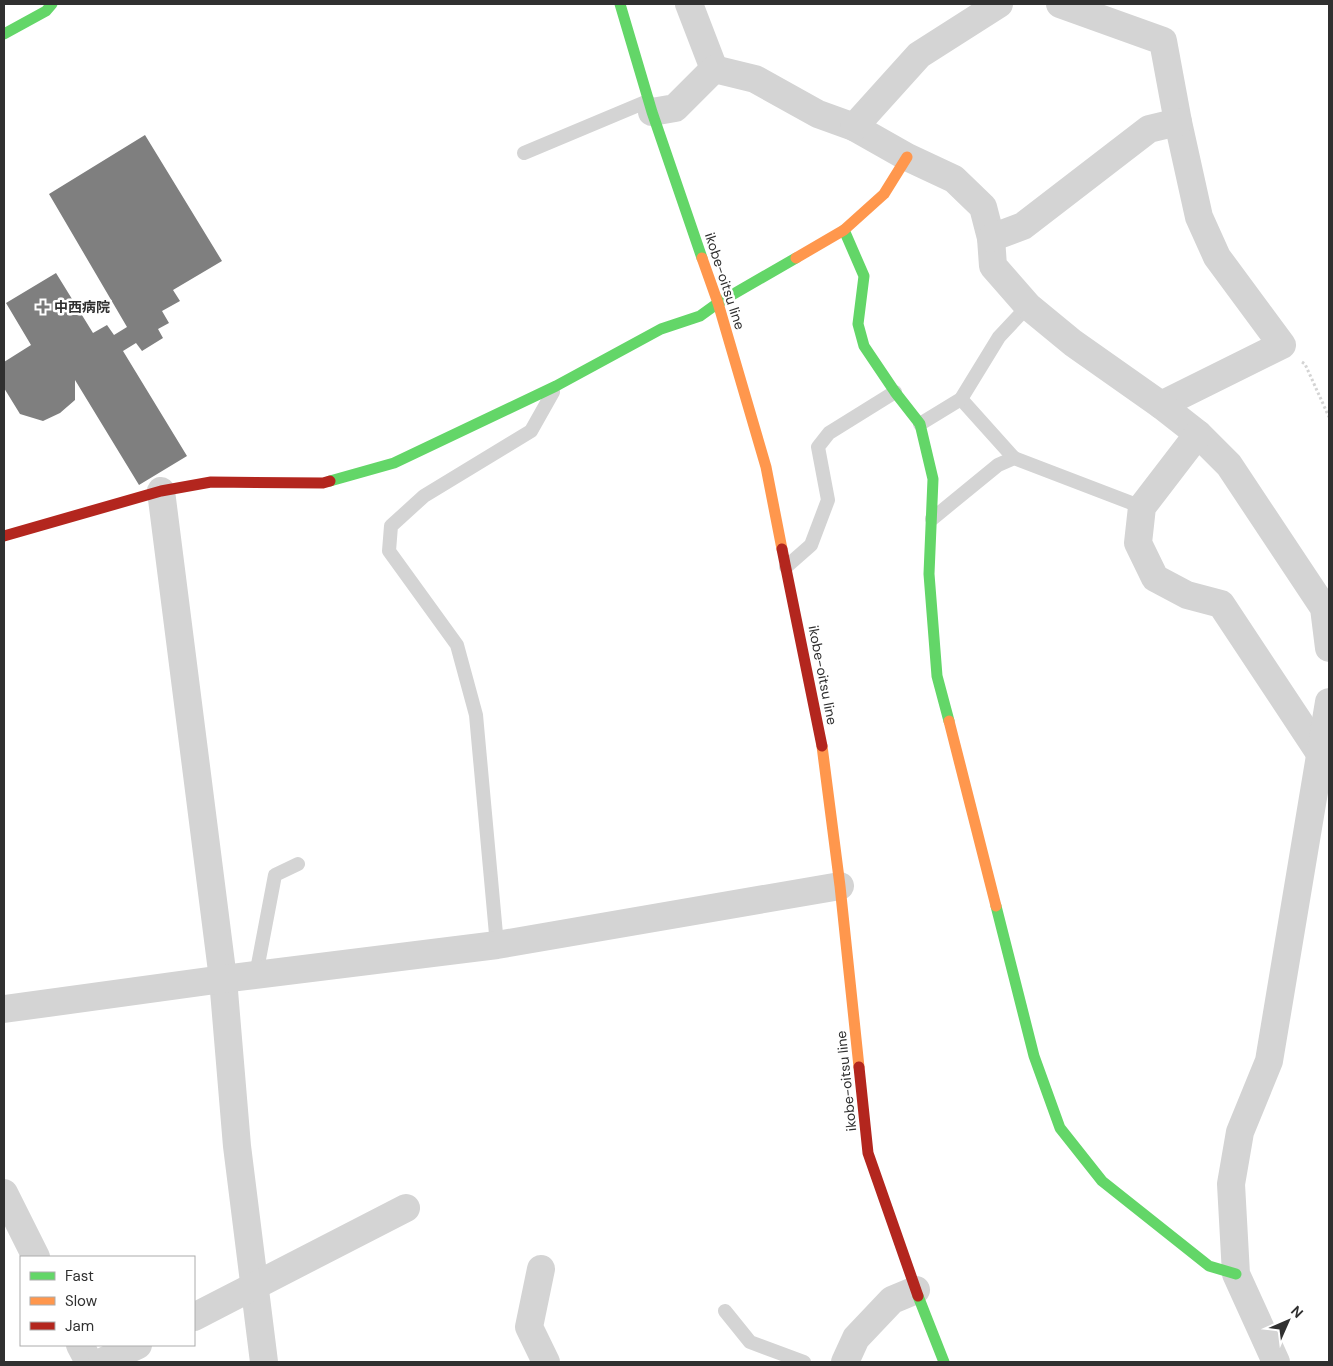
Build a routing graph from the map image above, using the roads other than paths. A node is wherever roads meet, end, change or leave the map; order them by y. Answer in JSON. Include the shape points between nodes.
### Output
{"nodes":[{"id":1,"x":52,"y":4,"type":"edge"},
{"id":2,"x":620,"y":4,"type":"edge"},
{"id":3,"x":1000,"y":4,"type":"edge"},
{"id":4,"x":1060,"y":4,"type":"edge"},
{"id":5,"x":691,"y":5,"type":"edge"},
{"id":6,"x":4,"y":34,"type":"edge"},
{"id":7,"x":714,"y":69,"type":"junction"},
{"id":8,"x":650,"y":107,"type":"junction"},
{"id":9,"x":1178,"y":122,"type":"junction"},
{"id":10,"x":854,"y":127,"type":"junction"},
{"id":11,"x":524,"y":153,"type":"dead end"},
{"id":12,"x":907,"y":157,"type":"junction"},
{"id":13,"x":844,"y":230,"type":"junction"},
{"id":14,"x":991,"y":238,"type":"junction"},
{"id":15,"x":718,"y":303,"type":"junction"},
{"id":16,"x":1028,"y":306,"type":"junction"},
{"id":17,"x":556,"y":386,"type":"junction"},
{"id":18,"x":896,"y":392,"type":"junction"},
{"id":19,"x":961,"y":399,"type":"junction"},
{"id":20,"x":1161,"y":405,"type":"junction"},
{"id":21,"x":920,"y":424,"type":"junction"},
{"id":22,"x":1198,"y":434,"type":"junction"},
{"id":23,"x":1014,"y":458,"type":"junction"},
{"id":24,"x":161,"y":491,"type":"junction"},
{"id":25,"x":1142,"y":507,"type":"junction"},
{"id":26,"x":932,"y":519,"type":"junction"},
{"id":27,"x":4,"y":536,"type":"edge"},
{"id":28,"x":786,"y":567,"type":"junction"},
{"id":29,"x":1329,"y":648,"type":"edge"},
{"id":30,"x":1329,"y":702,"type":"edge"},
{"id":31,"x":1323,"y":764,"type":"edge"},
{"id":32,"x":298,"y":864,"type":"dead end"},
{"id":33,"x":840,"y":886,"type":"junction"},
{"id":34,"x":497,"y":945,"type":"junction"},
{"id":35,"x":256,"y":975,"type":"junction"},
{"id":36,"x":223,"y":979,"type":"junction"},
{"id":37,"x":4,"y":1009,"type":"edge"},
{"id":38,"x":4,"y":1193,"type":"edge"},
{"id":39,"x":406,"y":1208,"type":"dead end"},
{"id":40,"x":36,"y":1256,"type":"edge"},
{"id":41,"x":541,"y":1268,"type":"dead end"},
{"id":42,"x":1236,"y":1274,"type":"junction"},
{"id":43,"x":256,"y":1287,"type":"junction"},
{"id":44,"x":916,"y":1290,"type":"junction"},
{"id":45,"x":725,"y":1311,"type":"dead end"},
{"id":46,"x":195,"y":1317,"type":"edge"},
{"id":47,"x":80,"y":1346,"type":"edge"},
{"id":48,"x":136,"y":1346,"type":"edge"},
{"id":49,"x":88,"y":1362,"type":"edge"},
{"id":50,"x":102,"y":1362,"type":"edge"},
{"id":51,"x":264,"y":1362,"type":"edge"},
{"id":52,"x":546,"y":1362,"type":"edge"},
{"id":53,"x":804,"y":1362,"type":"edge"},
{"id":54,"x":845,"y":1362,"type":"edge"},
{"id":55,"x":944,"y":1362,"type":"edge"},
{"id":56,"x":1276,"y":1362,"type":"edge"}],
"edges":[{"from":1,"to":6,"type":"street","via":[[46,11]]},
{"from":2,"to":8,"type":"street","name":"ikobe-oitsu line"},
{"from":3,"to":10,"type":"street","via":[[919,55]]},
{"from":4,"to":9,"type":"street","via":[[1163,41]]},
{"from":5,"to":7,"type":"street"},
{"from":7,"to":8,"type":"street","via":[[675,108]]},
{"from":7,"to":10,"type":"street","via":[[755,79],[818,114]]},
{"from":8,"to":11,"type":"lane"},
{"from":8,"to":15,"type":"street","name":"ikobe-oitsu line"},
{"from":9,"to":14,"type":"street","via":[[1149,130],[1023,226]]},
{"from":9,"to":20,"type":"street","via":[[1199,217],[1217,256],[1282,345]]},
{"from":10,"to":12,"type":"street"},
{"from":12,"to":13,"type":"street","via":[[884,194]]},
{"from":12,"to":14,"type":"street","via":[[954,179],[978,201],[983,207]]},
{"from":13,"to":15,"type":"street"},
{"from":13,"to":18,"type":"street","via":[[864,276],[858,324],[864,346]]},
{"from":14,"to":16,"type":"street","via":[[993,266]]},
{"from":15,"to":17,"type":"street","via":[[700,316],[660,329]]},
{"from":15,"to":28,"type":"street","name":"ikobe-oitsu line","via":[[766,467]]},
{"from":16,"to":19,"type":"lane","via":[[999,337]]},
{"from":16,"to":20,"type":"street","via":[[1073,344]]},
{"from":17,"to":24,"type":"street","via":[[394,463],[323,483],[211,482]]},
{"from":17,"to":34,"type":"lane","via":[[531,430],[424,496],[391,526],[389,551],[456,645],[476,716]]},
{"from":18,"to":21,"type":"street"},
{"from":18,"to":28,"type":"lane","via":[[829,433],[818,447],[828,500],[811,545]]},
{"from":19,"to":21,"type":"lane"},
{"from":19,"to":23,"type":"lane"},
{"from":20,"to":22,"type":"street"},
{"from":21,"to":26,"type":"street","via":[[934,479]]},
{"from":22,"to":25,"type":"street"},
{"from":22,"to":29,"type":"street","via":[[1229,465],[1324,608]]},
{"from":23,"to":25,"type":"lane"},
{"from":23,"to":26,"type":"lane","via":[[998,465]]},
{"from":24,"to":27,"type":"street"},
{"from":24,"to":36,"type":"street"},
{"from":25,"to":31,"type":"street","via":[[1138,544],[1155,578],[1187,595],[1221,604]]},
{"from":26,"to":42,"type":"street","via":[[929,574],[937,676],[1034,1056],[1060,1128],[1102,1180],[1209,1266]]},
{"from":28,"to":33,"type":"street","name":"ikobe-oitsu line","via":[[824,763]]},
{"from":30,"to":31,"type":"street"},
{"from":31,"to":42,"type":"street","via":[[1269,1061],[1240,1132],[1231,1184]]},
{"from":32,"to":35,"type":"lane","via":[[274,875]]},
{"from":33,"to":34,"type":"street"},
{"from":33,"to":44,"type":"street","name":"ikobe-oitsu line","via":[[868,1153]]},
{"from":34,"to":35,"type":"street"},
{"from":35,"to":36,"type":"street"},
{"from":36,"to":37,"type":"street"},
{"from":36,"to":43,"type":"street","via":[[237,1146]]},
{"from":38,"to":40,"type":"street"},
{"from":39,"to":43,"type":"street"},
{"from":41,"to":52,"type":"street","via":[[529,1327]]},
{"from":42,"to":56,"type":"street"},
{"from":43,"to":46,"type":"street"},
{"from":43,"to":51,"type":"street"},
{"from":44,"to":54,"type":"street","via":[[886,1306],[856,1338]]},
{"from":44,"to":55,"type":"street","name":"ikobe-oitsu line"},
{"from":45,"to":53,"type":"lane","via":[[750,1342]]},
{"from":47,"to":49,"type":"street"},
{"from":48,"to":50,"type":"street"}]}
